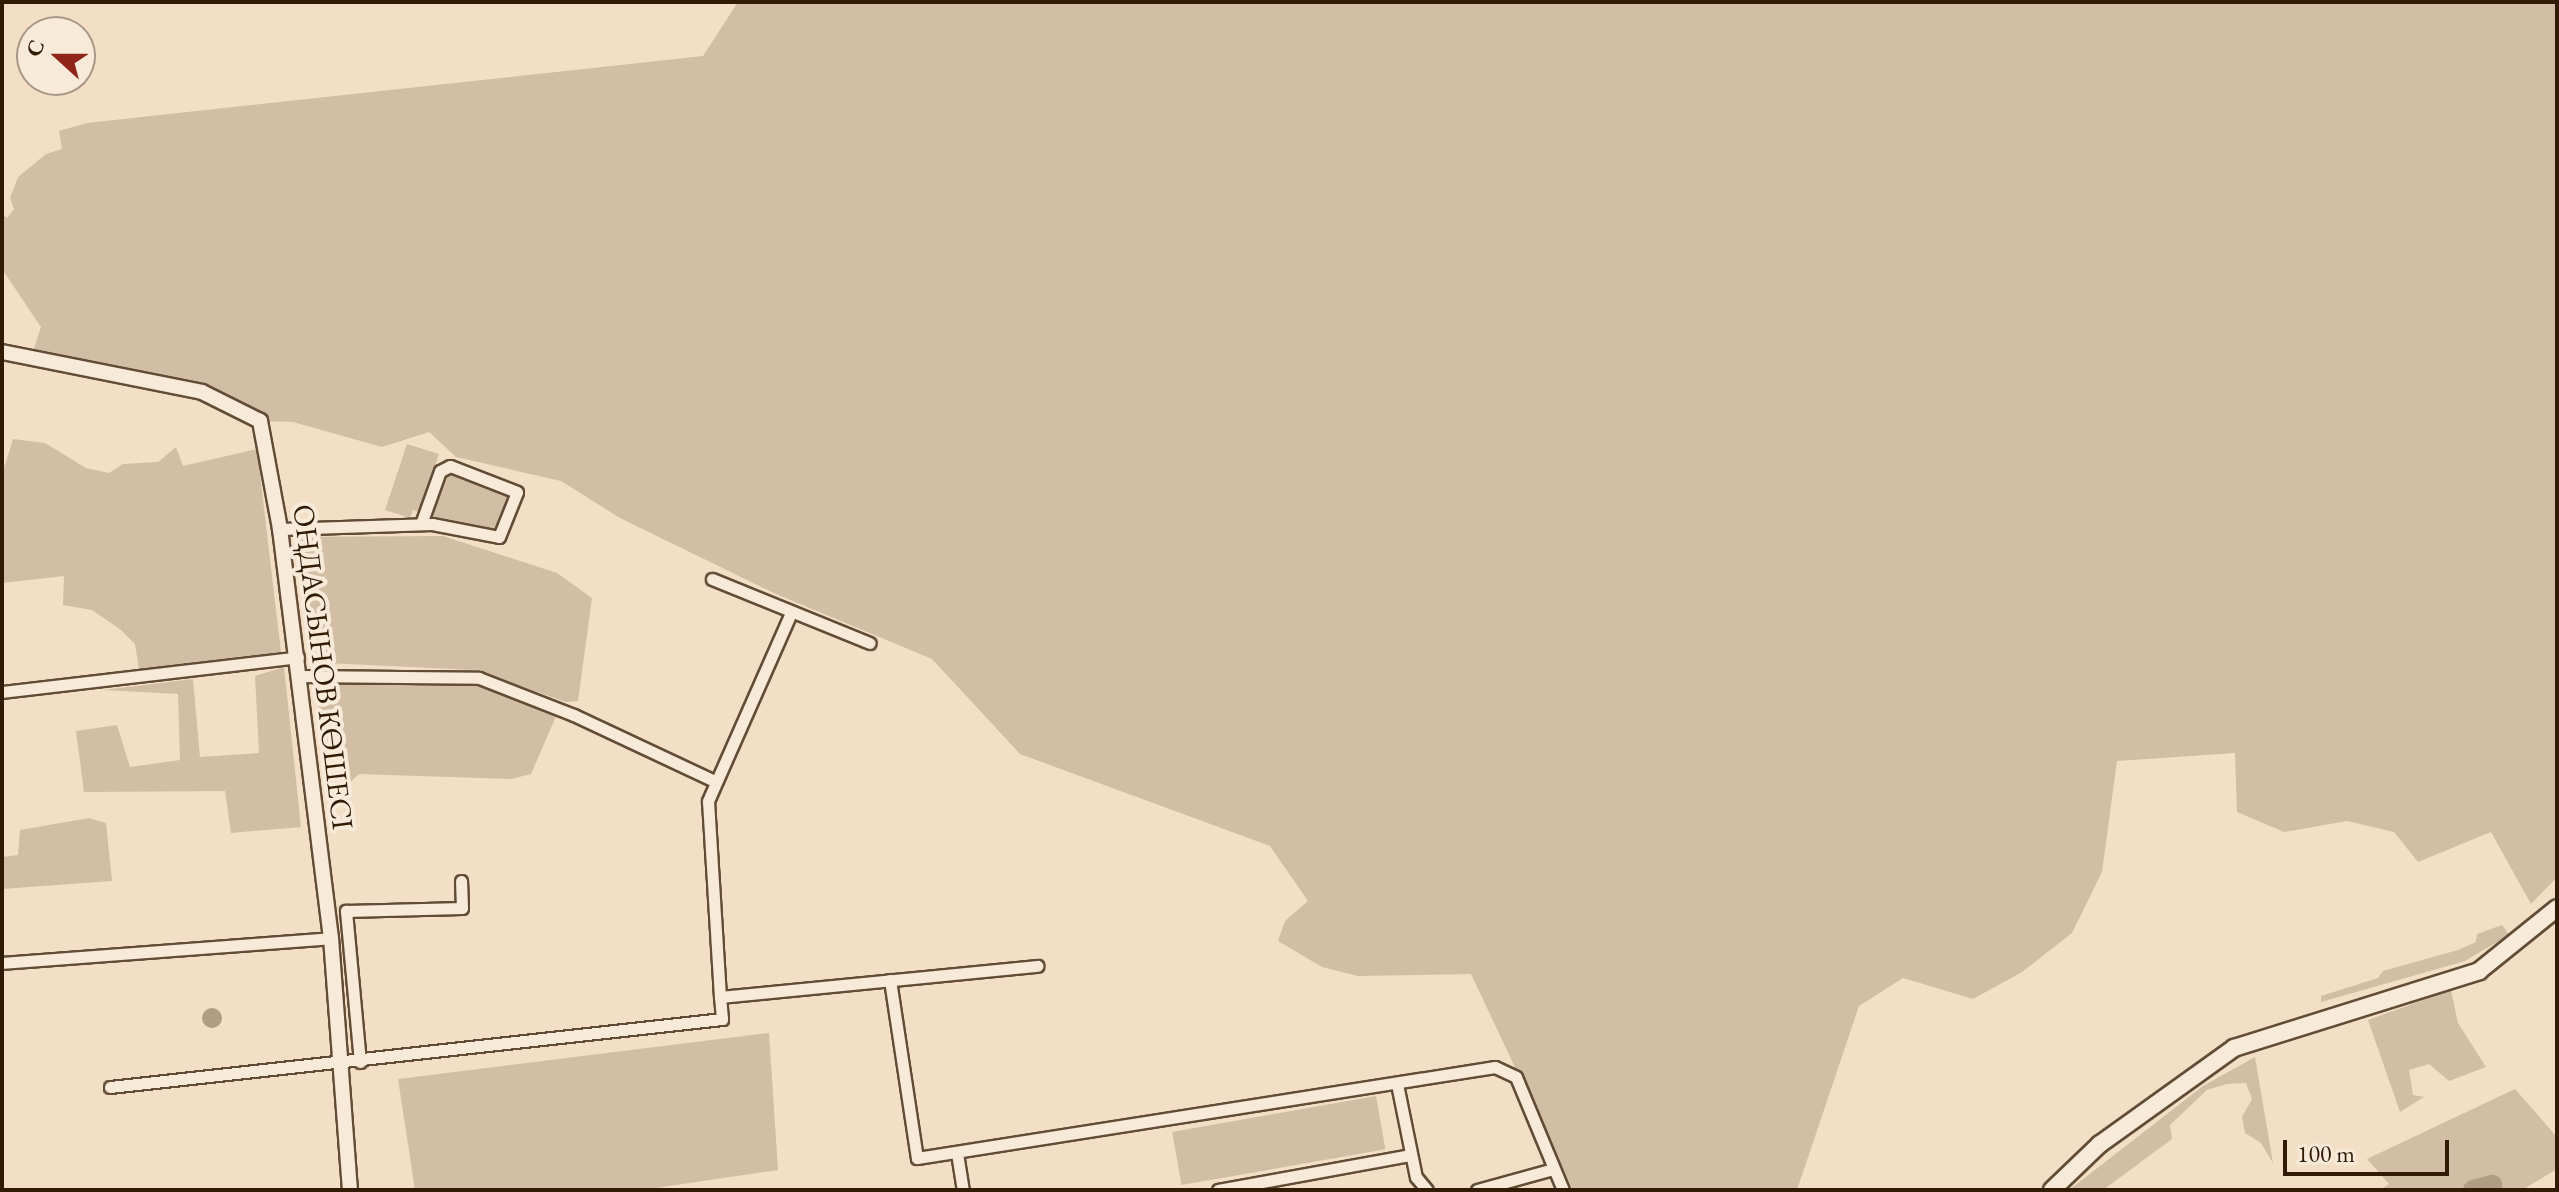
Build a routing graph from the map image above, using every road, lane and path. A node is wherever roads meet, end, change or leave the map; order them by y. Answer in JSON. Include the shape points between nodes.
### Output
{"nodes":[{"id":1,"x":2,"y":352,"type":"edge"},
{"id":2,"x":421,"y":524,"type":"junction"},
{"id":3,"x":280,"y":529,"type":"junction"},
{"id":4,"x":712,"y":579,"type":"dead end"},
{"id":5,"x":791,"y":613,"type":"junction"},
{"id":6,"x":870,"y":643,"type":"dead end"},
{"id":7,"x":298,"y":657,"type":"junction"},
{"id":8,"x":300,"y":676,"type":"junction"},
{"id":9,"x":2,"y":692,"type":"edge"},
{"id":10,"x":714,"y":781,"type":"junction"},
{"id":11,"x":461,"y":881,"type":"dead end"},
{"id":12,"x":2557,"y":908,"type":"edge"},
{"id":13,"x":331,"y":938,"type":"junction"},
{"id":14,"x":2,"y":963,"type":"edge"},
{"id":15,"x":1037,"y":966,"type":"dead end"},
{"id":16,"x":890,"y":980,"type":"junction"},
{"id":17,"x":720,"y":997,"type":"junction"},
{"id":18,"x":360,"y":1062,"type":"junction"},
{"id":19,"x":342,"y":1064,"type":"junction"},
{"id":20,"x":1397,"y":1084,"type":"junction"},
{"id":21,"x":110,"y":1087,"type":"dead end"},
{"id":22,"x":957,"y":1153,"type":"junction"},
{"id":23,"x":1411,"y":1155,"type":"junction"},
{"id":24,"x":1553,"y":1169,"type":"junction"},
{"id":25,"x":350,"y":1190,"type":"edge"},
{"id":26,"x":963,"y":1190,"type":"edge"},
{"id":27,"x":1218,"y":1190,"type":"edge"},
{"id":28,"x":1427,"y":1190,"type":"edge"},
{"id":29,"x":1477,"y":1190,"type":"edge"},
{"id":30,"x":1563,"y":1190,"type":"edge"},
{"id":31,"x":2052,"y":1190,"type":"edge"}],
"edges":[{"from":1,"to":3,"type":"street","name":"ОҢДАСЫНОВ КӨШЕСІ","via":[[202,392],[260,421]]},
{"from":2,"to":2,"type":"street","via":[[499,537],[517,492],[450,466],[440,471]]},
{"from":2,"to":3,"type":"street"},
{"from":3,"to":7,"type":"street","name":"ОҢДАСЫНОВ КӨШЕСІ"},
{"from":4,"to":5,"type":"street"},
{"from":5,"to":6,"type":"street"},
{"from":5,"to":10,"type":"street"},
{"from":7,"to":8,"type":"street","name":"ОҢДАСЫНОВ КӨШЕСІ"},
{"from":7,"to":9,"type":"street"},
{"from":8,"to":10,"type":"street","via":[[479,678],[574,715]]},
{"from":8,"to":13,"type":"street","name":"ОҢДАСЫНОВ КӨШЕСІ"},
{"from":10,"to":17,"type":"street","via":[[708,801]]},
{"from":11,"to":18,"type":"street","via":[[462,908],[346,911]]},
{"from":12,"to":31,"type":"main road","via":[[2479,971],[2234,1048],[2100,1144]]},
{"from":13,"to":14,"type":"street"},
{"from":13,"to":19,"type":"street","name":"ОҢДАСЫНОВ КӨШЕСІ"},
{"from":15,"to":16,"type":"street"},
{"from":16,"to":17,"type":"street"},
{"from":16,"to":22,"type":"street","via":[[917,1158]]},
{"from":17,"to":18,"type":"street","via":[[722,1019]]},
{"from":18,"to":19,"type":"street"},
{"from":19,"to":21,"type":"street"},
{"from":19,"to":25,"type":"street","name":"ОҢДАСЫНОВ КӨШЕСІ"},
{"from":20,"to":22,"type":"street"},
{"from":20,"to":23,"type":"street"},
{"from":20,"to":24,"type":"street","via":[[1495,1067],[1509,1070]]},
{"from":22,"to":26,"type":"street"},
{"from":23,"to":27,"type":"street"},
{"from":23,"to":28,"type":"street","via":[[1416,1177]]},
{"from":24,"to":29,"type":"street"},
{"from":24,"to":30,"type":"street"}]}
